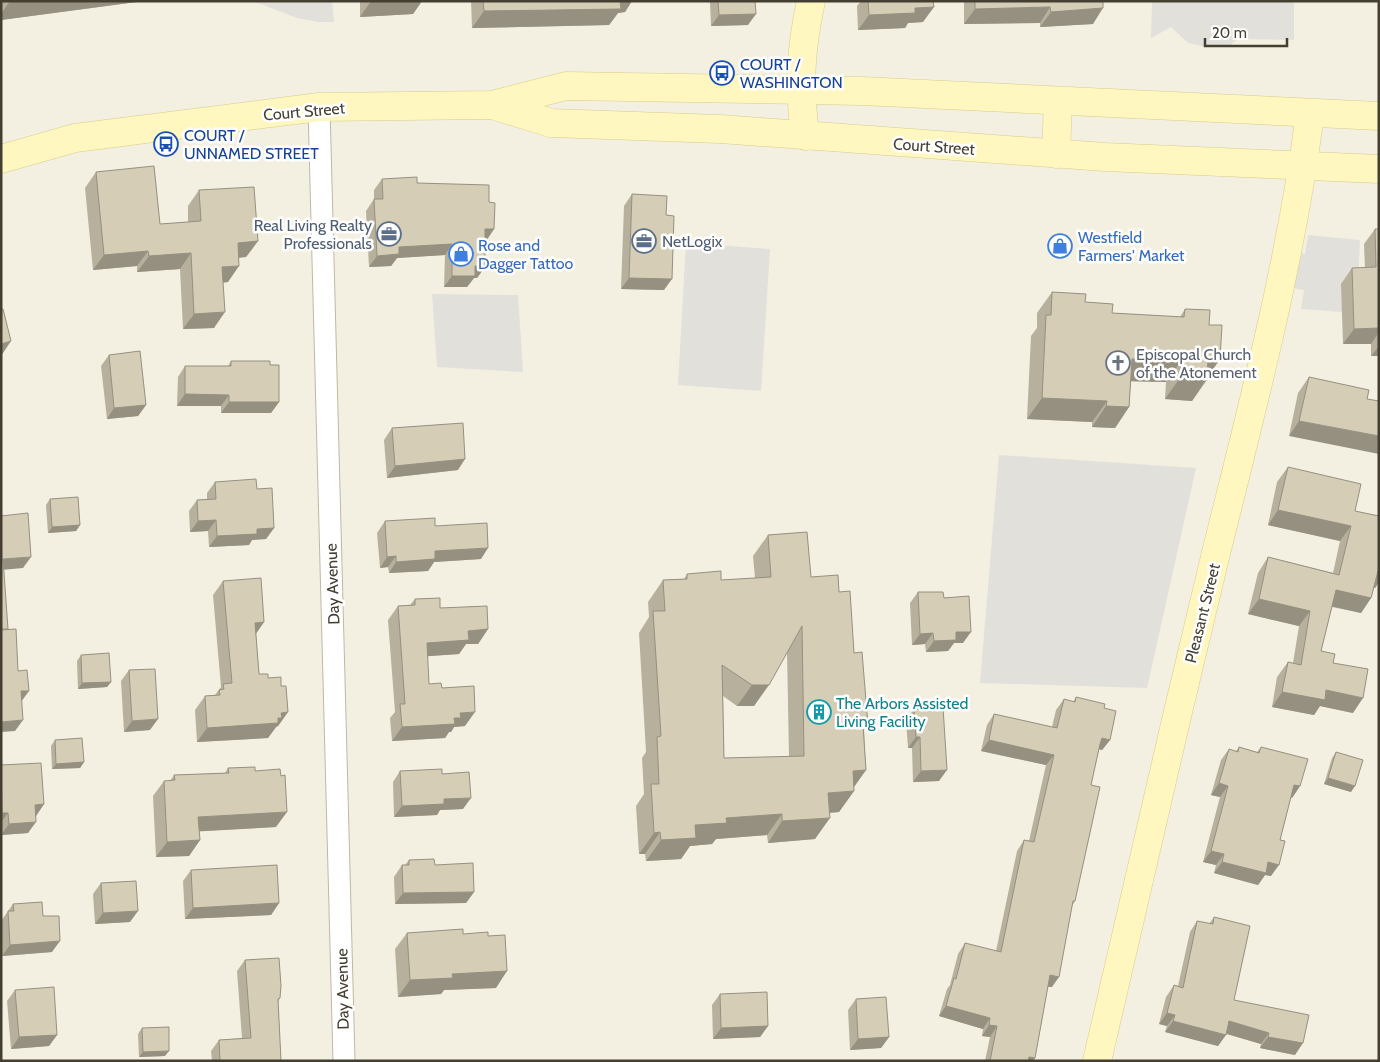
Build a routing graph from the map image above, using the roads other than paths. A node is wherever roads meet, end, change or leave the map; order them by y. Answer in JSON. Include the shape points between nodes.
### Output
{"nodes":[{"id":1,"x":811,"y":1,"type":"edge"},
{"id":2,"x":800,"y":91,"type":"junction"},
{"id":3,"x":1058,"y":101,"type":"junction"},
{"id":4,"x":492,"y":105,"type":"junction"},
{"id":5,"x":319,"y":107,"type":"junction"},
{"id":6,"x":1310,"y":114,"type":"junction"},
{"id":7,"x":1379,"y":116,"type":"edge"},
{"id":8,"x":805,"y":136,"type":"junction"},
{"id":9,"x":1056,"y":154,"type":"junction"},
{"id":10,"x":1,"y":159,"type":"edge"},
{"id":11,"x":1303,"y":165,"type":"junction"},
{"id":12,"x":1379,"y":169,"type":"edge"},
{"id":13,"x":344,"y":1061,"type":"edge"},
{"id":14,"x":1096,"y":1061,"type":"edge"}],
"edges":[{"from":1,"to":2,"type":"main road","via":[[803,41]]},
{"from":2,"to":3,"type":"main road","name":"Court Street"},
{"from":2,"to":4,"type":"main road","name":"Court Street","via":[[566,86]]},
{"from":2,"to":8,"type":"main road"},
{"from":3,"to":6,"type":"main road","name":"Court Street"},
{"from":3,"to":9,"type":"main road"},
{"from":4,"to":5,"type":"main road","name":"Court Street"},
{"from":4,"to":8,"type":"main road","name":"Court Street","via":[[551,124],[720,129]]},
{"from":5,"to":10,"type":"main road","name":"Court Street","via":[[75,138]]},
{"from":5,"to":13,"type":"street","name":"Day Avenue"},
{"from":6,"to":7,"type":"main road","name":"Court Street"},
{"from":6,"to":11,"type":"main road","name":"Pleasant Street"},
{"from":8,"to":9,"type":"main road","name":"Court Street"},
{"from":9,"to":11,"type":"main road","name":"Court Street"},
{"from":11,"to":12,"type":"main road","name":"Court Street"},
{"from":11,"to":14,"type":"main road","name":"Pleasant Street","via":[[1265,354]]}]}
